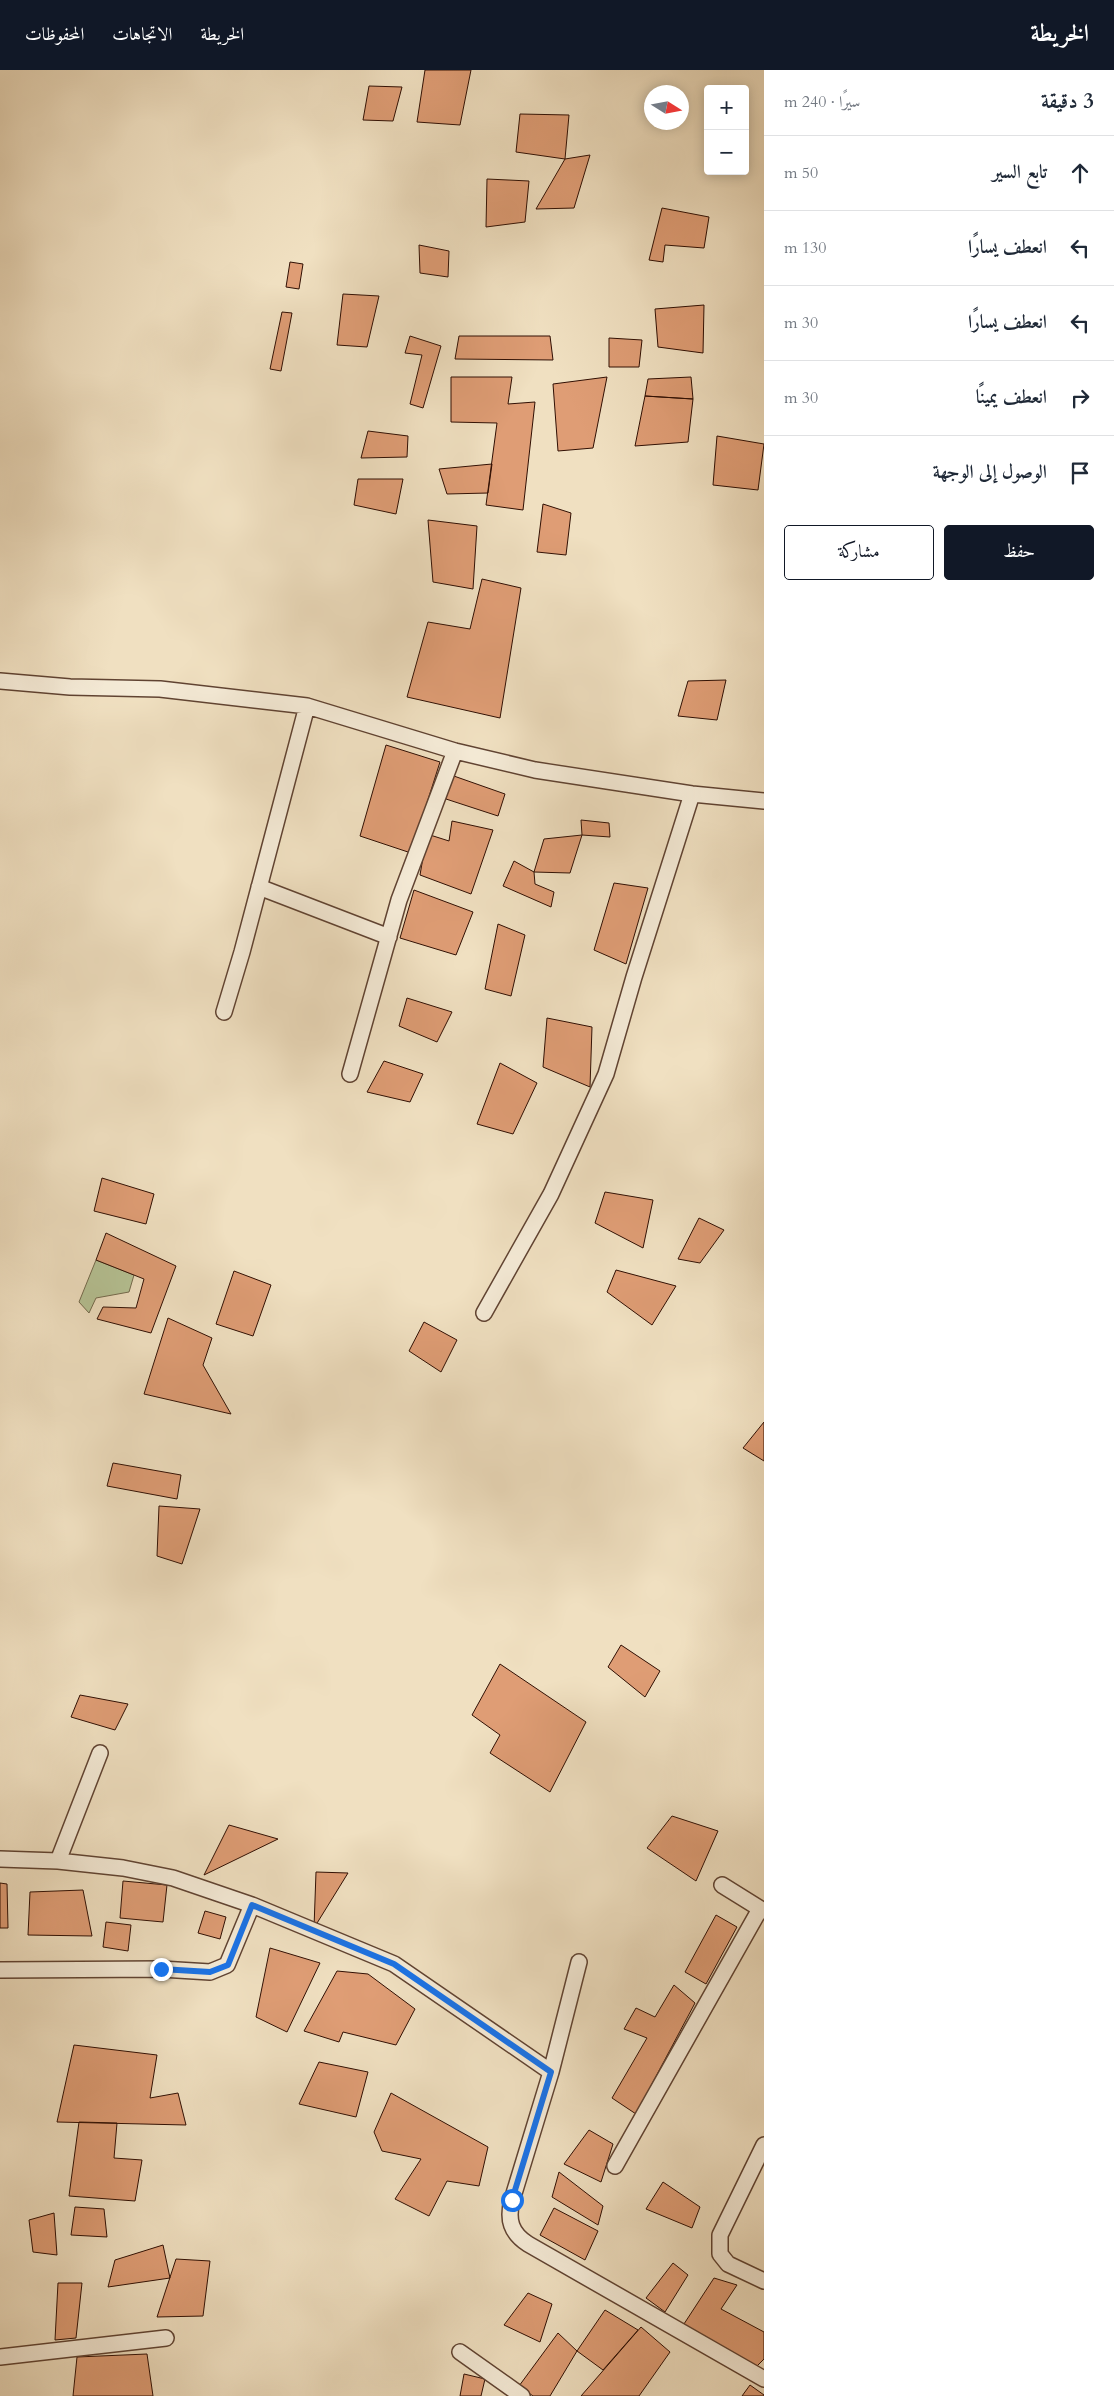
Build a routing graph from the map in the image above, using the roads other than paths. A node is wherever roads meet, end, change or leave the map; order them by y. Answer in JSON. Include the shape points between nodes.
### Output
{"nodes":[{"id":1,"x":0,"y":681,"type":"edge"},
{"id":2,"x":307,"y":706,"type":"junction"},
{"id":3,"x":455,"y":751,"type":"junction"},
{"id":4,"x":692,"y":794,"type":"junction"},
{"id":5,"x":764,"y":801,"type":"edge"},
{"id":6,"x":259,"y":888,"type":"junction"},
{"id":7,"x":389,"y":937,"type":"junction"},
{"id":8,"x":224,"y":1012,"type":"dead end"},
{"id":9,"x":350,"y":1074,"type":"dead end"},
{"id":10,"x":484,"y":1313,"type":"dead end"},
{"id":11,"x":100,"y":1753,"type":"dead end"},
{"id":12,"x":0,"y":1859,"type":"edge"},
{"id":13,"x":58,"y":1862,"type":"junction"},
{"id":14,"x":722,"y":1885,"type":"dead end"},
{"id":15,"x":252,"y":1905,"type":"junction"},
{"id":16,"x":762,"y":1910,"type":"edge"},
{"id":17,"x":579,"y":1962,"type":"dead end"},
{"id":18,"x":0,"y":1970,"type":"edge"},
{"id":19,"x":551,"y":2072,"type":"junction"},
{"id":20,"x":764,"y":2145,"type":"edge"},
{"id":21,"x":615,"y":2166,"type":"dead end"},
{"id":22,"x":764,"y":2281,"type":"edge"},
{"id":23,"x":166,"y":2338,"type":"dead end"},
{"id":24,"x":460,"y":2352,"type":"dead end"},
{"id":25,"x":0,"y":2357,"type":"edge"},
{"id":26,"x":764,"y":2379,"type":"edge"},
{"id":27,"x":522,"y":2396,"type":"edge"}],
"edges":[{"from":1,"to":2,"type":"street","via":[[160,689]]},
{"from":2,"to":3,"type":"street"},
{"from":2,"to":6,"type":"street"},
{"from":3,"to":4,"type":"street","via":[[534,770]]},
{"from":3,"to":7,"type":"street"},
{"from":4,"to":5,"type":"street"},
{"from":4,"to":10,"type":"street","via":[[606,1074],[551,1194]]},
{"from":6,"to":7,"type":"street"},
{"from":6,"to":8,"type":"street"},
{"from":7,"to":9,"type":"street"},
{"from":11,"to":13,"type":"street"},
{"from":12,"to":13,"type":"street"},
{"from":13,"to":15,"type":"street","via":[[122,1868],[173,1878]]},
{"from":14,"to":16,"type":"street"},
{"from":15,"to":18,"type":"street","via":[[228,1965],[210,1972],[161,1969]]},
{"from":15,"to":19,"type":"street","via":[[394,1964]]},
{"from":16,"to":21,"type":"street"},
{"from":17,"to":19,"type":"street"},
{"from":19,"to":26,"type":"street","via":[[509,2213],[510,2226],[517,2237]]},
{"from":20,"to":22,"type":"street","via":[[720,2235],[720,2254],[728,2264]]},
{"from":23,"to":25,"type":"street"},
{"from":24,"to":27,"type":"street"}]}
